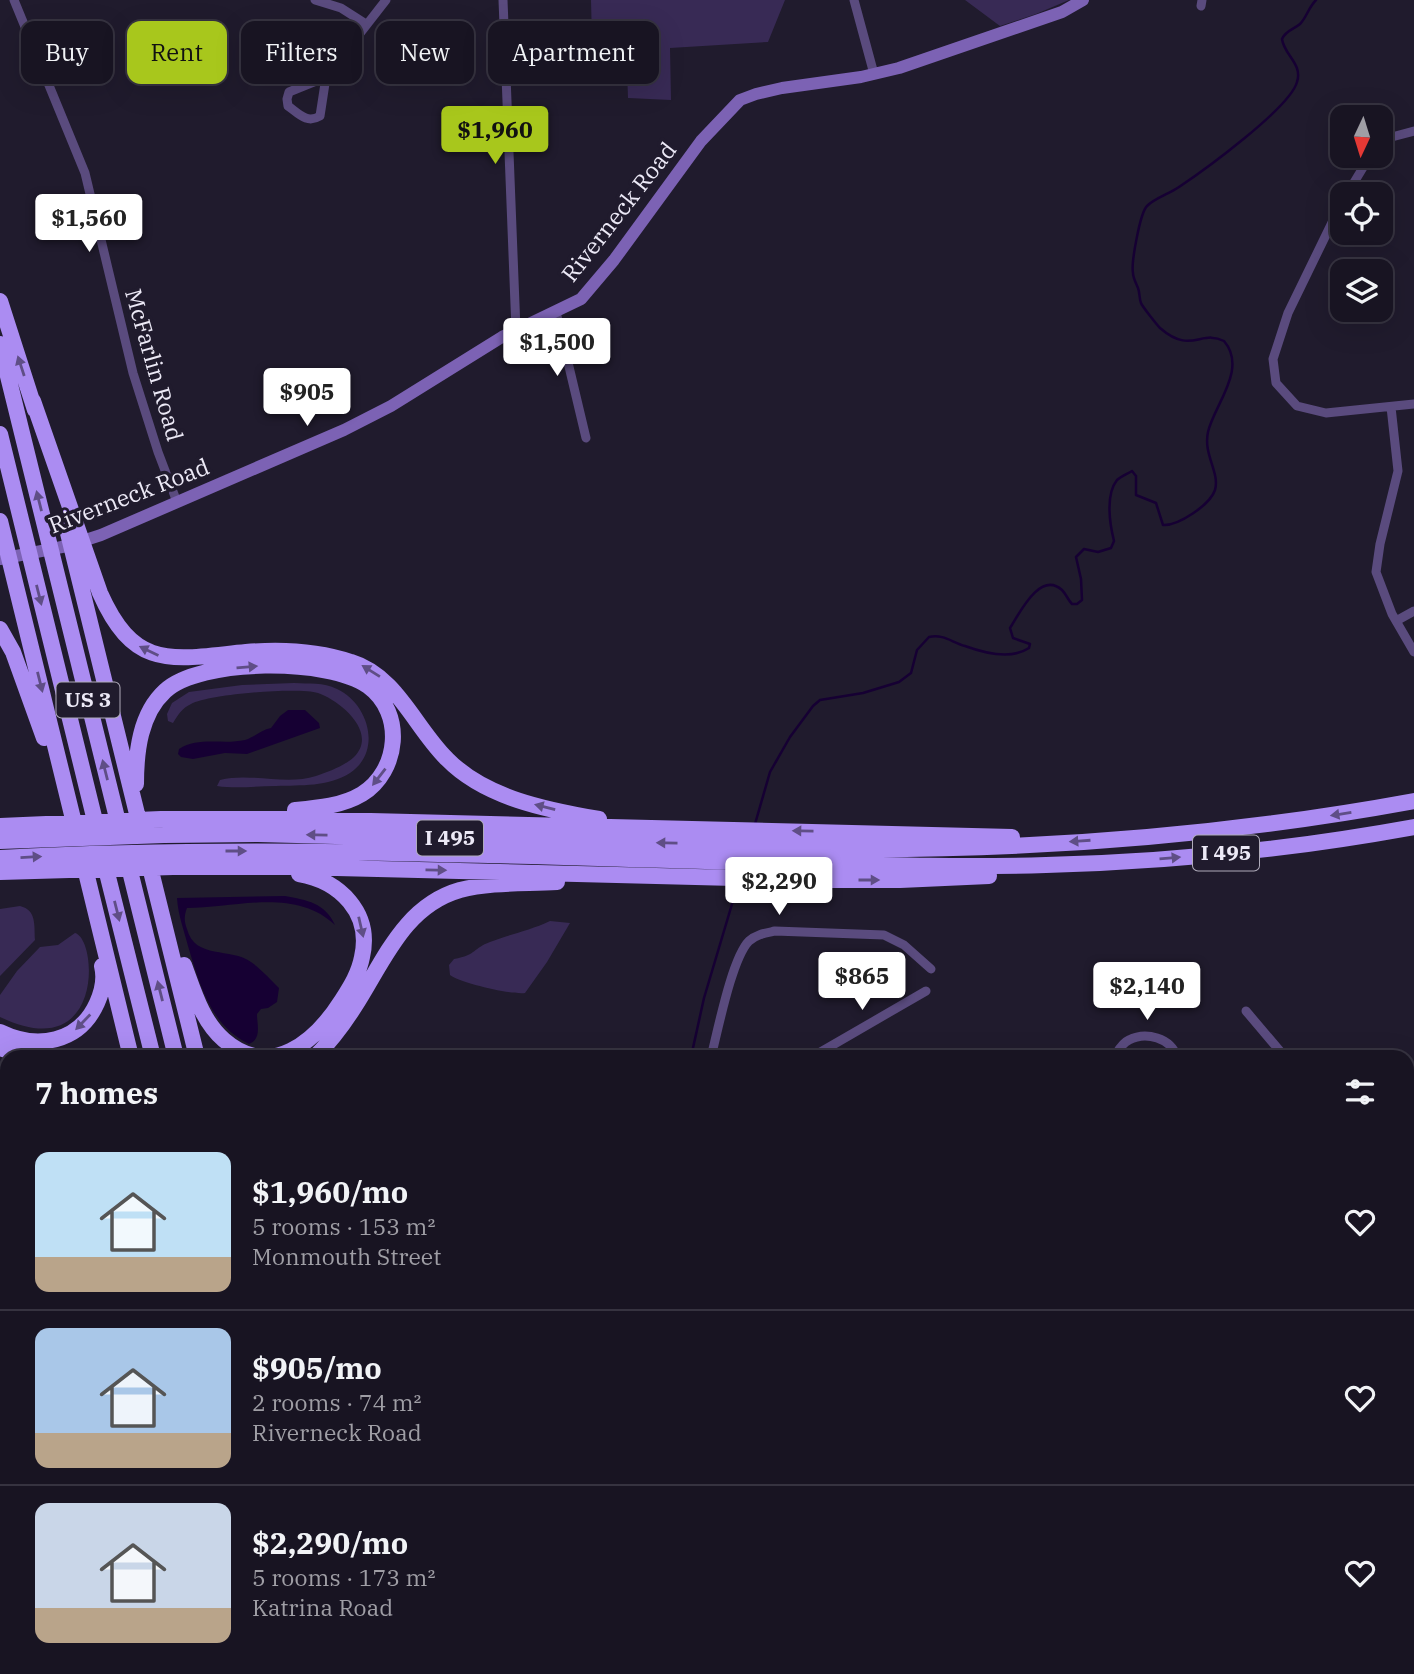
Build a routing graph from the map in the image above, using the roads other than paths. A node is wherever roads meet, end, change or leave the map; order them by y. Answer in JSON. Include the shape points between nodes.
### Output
{"nodes":[{"id":1,"x":14,"y":0,"type":"edge"},
{"id":2,"x":315,"y":0,"type":"edge"},
{"id":3,"x":386,"y":0,"type":"edge"},
{"id":4,"x":503,"y":0,"type":"edge"},
{"id":5,"x":854,"y":0,"type":"edge"},
{"id":6,"x":1083,"y":0,"type":"edge"},
{"id":7,"x":366,"y":24,"type":"junction"},
{"id":8,"x":362,"y":29,"type":"edge"},
{"id":9,"x":874,"y":74,"type":"junction"},
{"id":10,"x":326,"y":77,"type":"joint"},
{"id":11,"x":1414,"y":131,"type":"edge"},
{"id":12,"x":1393,"y":137,"type":"edge"},
{"id":13,"x":1330,"y":227,"type":"edge"},
{"id":14,"x":0,"y":301,"type":"edge"},
{"id":15,"x":556,"y":312,"type":"junction"},
{"id":16,"x":516,"y":330,"type":"junction"},
{"id":17,"x":0,"y":344,"type":"edge"},
{"id":18,"x":33,"y":401,"type":"junction"},
{"id":19,"x":1414,"y":404,"type":"edge"},
{"id":20,"x":1391,"y":407,"type":"junction"},
{"id":21,"x":0,"y":434,"type":"edge"},
{"id":22,"x":586,"y":438,"type":"dead end"},
{"id":23,"x":177,"y":502,"type":"junction"},
{"id":24,"x":0,"y":520,"type":"edge"},
{"id":25,"x":0,"y":559,"type":"edge"},
{"id":26,"x":1414,"y":611,"type":"edge"},
{"id":27,"x":1396,"y":621,"type":"junction"},
{"id":28,"x":0,"y":629,"type":"edge"},
{"id":29,"x":1414,"y":652,"type":"edge"},
{"id":30,"x":1411,"y":801,"type":"edge"},
{"id":31,"x":137,"y":811,"type":"junction"},
{"id":32,"x":72,"y":812,"type":"junction"},
{"id":33,"x":0,"y":815,"type":"edge"},
{"id":34,"x":0,"y":826,"type":"edge"},
{"id":35,"x":162,"y":827,"type":"junction"},
{"id":36,"x":1414,"y":827,"type":"edge"},
{"id":37,"x":635,"y":828,"type":"junction"},
{"id":38,"x":55,"y":830,"type":"junction"},
{"id":39,"x":737,"y":837,"type":"junction"},
{"id":40,"x":0,"y":841,"type":"edge"},
{"id":41,"x":0,"y":858,"type":"edge"},
{"id":42,"x":170,"y":860,"type":"junction"},
{"id":43,"x":64,"y":863,"type":"junction"},
{"id":44,"x":221,"y":867,"type":"junction"},
{"id":45,"x":728,"y":869,"type":"junction"},
{"id":46,"x":6,"y":873,"type":"edge"},
{"id":47,"x":679,"y":876,"type":"junction"},
{"id":48,"x":153,"y":877,"type":"junction"},
{"id":49,"x":0,"y":884,"type":"edge"},
{"id":50,"x":101,"y":936,"type":"junction"},
{"id":51,"x":931,"y":969,"type":"dead end"},
{"id":52,"x":926,"y":991,"type":"dead end"},
{"id":53,"x":1246,"y":1011,"type":"dead end"},
{"id":54,"x":0,"y":1032,"type":"edge"},
{"id":55,"x":129,"y":1050,"type":"edge"},
{"id":56,"x":151,"y":1050,"type":"edge"},
{"id":57,"x":174,"y":1050,"type":"edge"},
{"id":58,"x":195,"y":1050,"type":"edge"},
{"id":59,"x":239,"y":1050,"type":"edge"},
{"id":60,"x":295,"y":1050,"type":"edge"},
{"id":61,"x":321,"y":1050,"type":"edge"},
{"id":62,"x":713,"y":1050,"type":"edge"},
{"id":63,"x":823,"y":1050,"type":"edge"},
{"id":64,"x":1119,"y":1050,"type":"edge"},
{"id":65,"x":1172,"y":1050,"type":"edge"},
{"id":66,"x":1279,"y":1050,"type":"edge"}],
"edges":[{"from":1,"to":23,"type":"street","name":"McFarlin Road","via":[[85,173],[133,373]]},
{"from":2,"to":7,"type":"street","via":[[341,8]]},
{"from":3,"to":7,"type":"street"},
{"from":4,"to":16,"type":"street"},
{"from":5,"to":9,"type":"street"},
{"from":6,"to":9,"type":"main road","name":"Riverneck Road","via":[[1062,12]]},
{"from":7,"to":8,"type":"street"},
{"from":9,"to":15,"type":"main road","name":"Riverneck Road","via":[[782,88],[740,100],[701,141],[581,299]]},
{"from":10,"to":10,"type":"street","via":[[289,92],[288,106],[306,119],[320,117]]},
{"from":11,"to":12,"type":"street"},
{"from":13,"to":20,"type":"street","via":[[1276,347],[1276,383],[1297,406],[1326,413]]},
{"from":18,"to":14,"type":"highway","one_way":true},
{"from":15,"to":16,"type":"main road","name":"Riverneck Road"},
{"from":15,"to":22,"type":"street"},
{"from":16,"to":23,"type":"main road","name":"Riverneck Road","via":[[355,425]]},
{"from":57,"to":17,"type":"highway","number":"US 3","one_way":true},
{"from":18,"to":31,"type":"highway"},
{"from":37,"to":18,"type":"highway","one_way":true,"via":[[539,806],[478,783],[445,758],[386,682],[357,663],[282,651],[175,659],[139,647],[115,622],[100,593]]},
{"from":19,"to":20,"type":"street"},
{"from":20,"to":27,"type":"street","via":[[1398,471],[1376,572]]},
{"from":21,"to":56,"type":"highway","number":"US 3","one_way":true},
{"from":23,"to":25,"type":"main road","name":"Riverneck Road","via":[[101,535]]},
{"from":24,"to":32,"type":"highway","one_way":true},
{"from":26,"to":27,"type":"street"},
{"from":27,"to":29,"type":"street"},
{"from":28,"to":32,"type":"highway","via":[[13,652]]},
{"from":30,"to":39,"type":"highway","number":"I 495","one_way":true,"via":[[1229,829],[1042,844],[1005,835]]},
{"from":31,"to":35,"type":"highway","one_way":true,"via":[[136,770],[143,727],[160,695],[185,677],[252,667],[318,669],[358,680],[386,706],[393,729],[389,761],[377,781],[355,798],[311,809]]},
{"from":31,"to":48,"type":"highway"},
{"from":32,"to":50,"type":"highway"},
{"from":33,"to":38,"type":"highway"},
{"from":34,"to":38,"type":"highway"},
{"from":35,"to":37,"type":"highway","via":[[451,822]]},
{"from":35,"to":38,"type":"highway"},
{"from":39,"to":35,"type":"highway","number":"I 495","one_way":true,"via":[[312,835]]},
{"from":45,"to":36,"type":"highway","number":"I 495","one_way":true,"via":[[872,881],[1013,874],[1210,855]]},
{"from":37,"to":39,"type":"highway"},
{"from":38,"to":40,"type":"highway"},
{"from":41,"to":43,"type":"highway","number":"I 495","one_way":true},
{"from":42,"to":43,"type":"highway","number":"I 495"},
{"from":42,"to":44,"type":"highway"},
{"from":42,"to":45,"type":"highway","number":"I 495","one_way":true,"via":[[347,852]]},
{"from":43,"to":46,"type":"highway"},
{"from":43,"to":49,"type":"highway"},
{"from":44,"to":47,"type":"highway","one_way":true},
{"from":44,"to":60,"type":"highway","one_way":true,"via":[[320,879],[342,892],[359,917],[364,945],[356,976],[321,1030]]},
{"from":45,"to":47,"type":"highway"},
{"from":47,"to":61,"type":"highway","via":[[487,886],[436,900],[404,927],[347,1018]]},
{"from":48,"to":58,"type":"highway"},
{"from":59,"to":48,"type":"highway","one_way":true,"via":[[218,1034],[195,997]]},
{"from":50,"to":54,"type":"highway","one_way":true,"via":[[101,991],[81,1026],[63,1037],[40,1042]]},
{"from":50,"to":55,"type":"highway"},
{"from":51,"to":62,"type":"street","via":[[904,945],[884,935],[758,934],[737,962]]},
{"from":52,"to":63,"type":"street"},
{"from":53,"to":66,"type":"street"},
{"from":64,"to":65,"type":"street","via":[[1129,1040],[1152,1037],[1168,1043]]}]}
